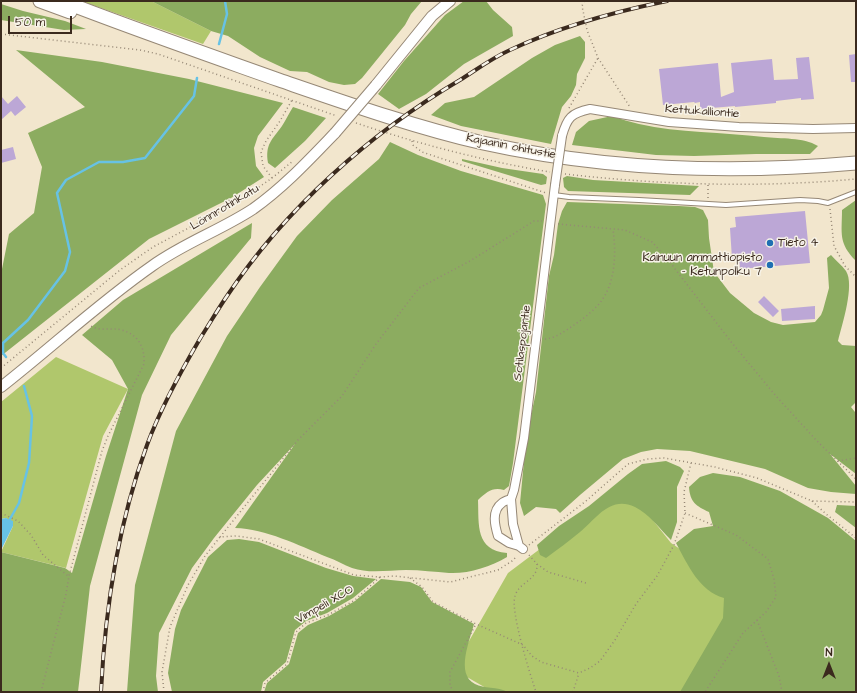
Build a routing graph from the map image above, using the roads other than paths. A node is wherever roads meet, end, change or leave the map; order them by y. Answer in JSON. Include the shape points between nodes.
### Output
{"nodes":[{"id":1,"x":40,"y":1,"type":"edge"},
{"id":2,"x":62,"y":1,"type":"edge"},
{"id":3,"x":450,"y":1,"type":"edge"},
{"id":4,"x":124,"y":26,"type":"junction"},
{"id":5,"x":856,"y":128,"type":"edge"},
{"id":6,"x":562,"y":136,"type":"joint"},
{"id":7,"x":856,"y":163,"type":"edge"},
{"id":8,"x":856,"y":192,"type":"edge"},
{"id":9,"x":554,"y":194,"type":"junction"},
{"id":10,"x":1,"y":387,"type":"edge"},
{"id":11,"x":511,"y":500,"type":"junction"}],
"edges":[{"from":1,"to":4,"type":"highway","via":[[81,16]]},
{"from":2,"to":4,"type":"highway"},
{"from":3,"to":10,"type":"street","name":"Lönnrotinkatu","bridge":true,"via":[[432,16],[335,133],[277,190],[252,209],[172,253],[133,279]]},
{"from":4,"to":7,"type":"highway","name":"Kajaanin ohitustie","via":[[404,122],[484,143],[594,161],[675,168],[773,168]]},
{"from":5,"to":6,"type":"street","name":"Kettukalliontie","via":[[813,129],[669,122],[590,109],[570,117]]},
{"from":6,"to":9,"type":"street","name":"Sotilaspojantie","bridge":true},
{"from":8,"to":9,"type":"lane","via":[[828,203],[800,200],[726,205],[569,197]]},
{"from":9,"to":11,"type":"street","name":"Sotilaspojantie","via":[[524,438]]},
{"from":11,"to":11,"type":"street","name":"Sotilaspojantie","via":[[513,524],[521,548],[498,536],[495,527],[494,513],[502,503]]}]}
